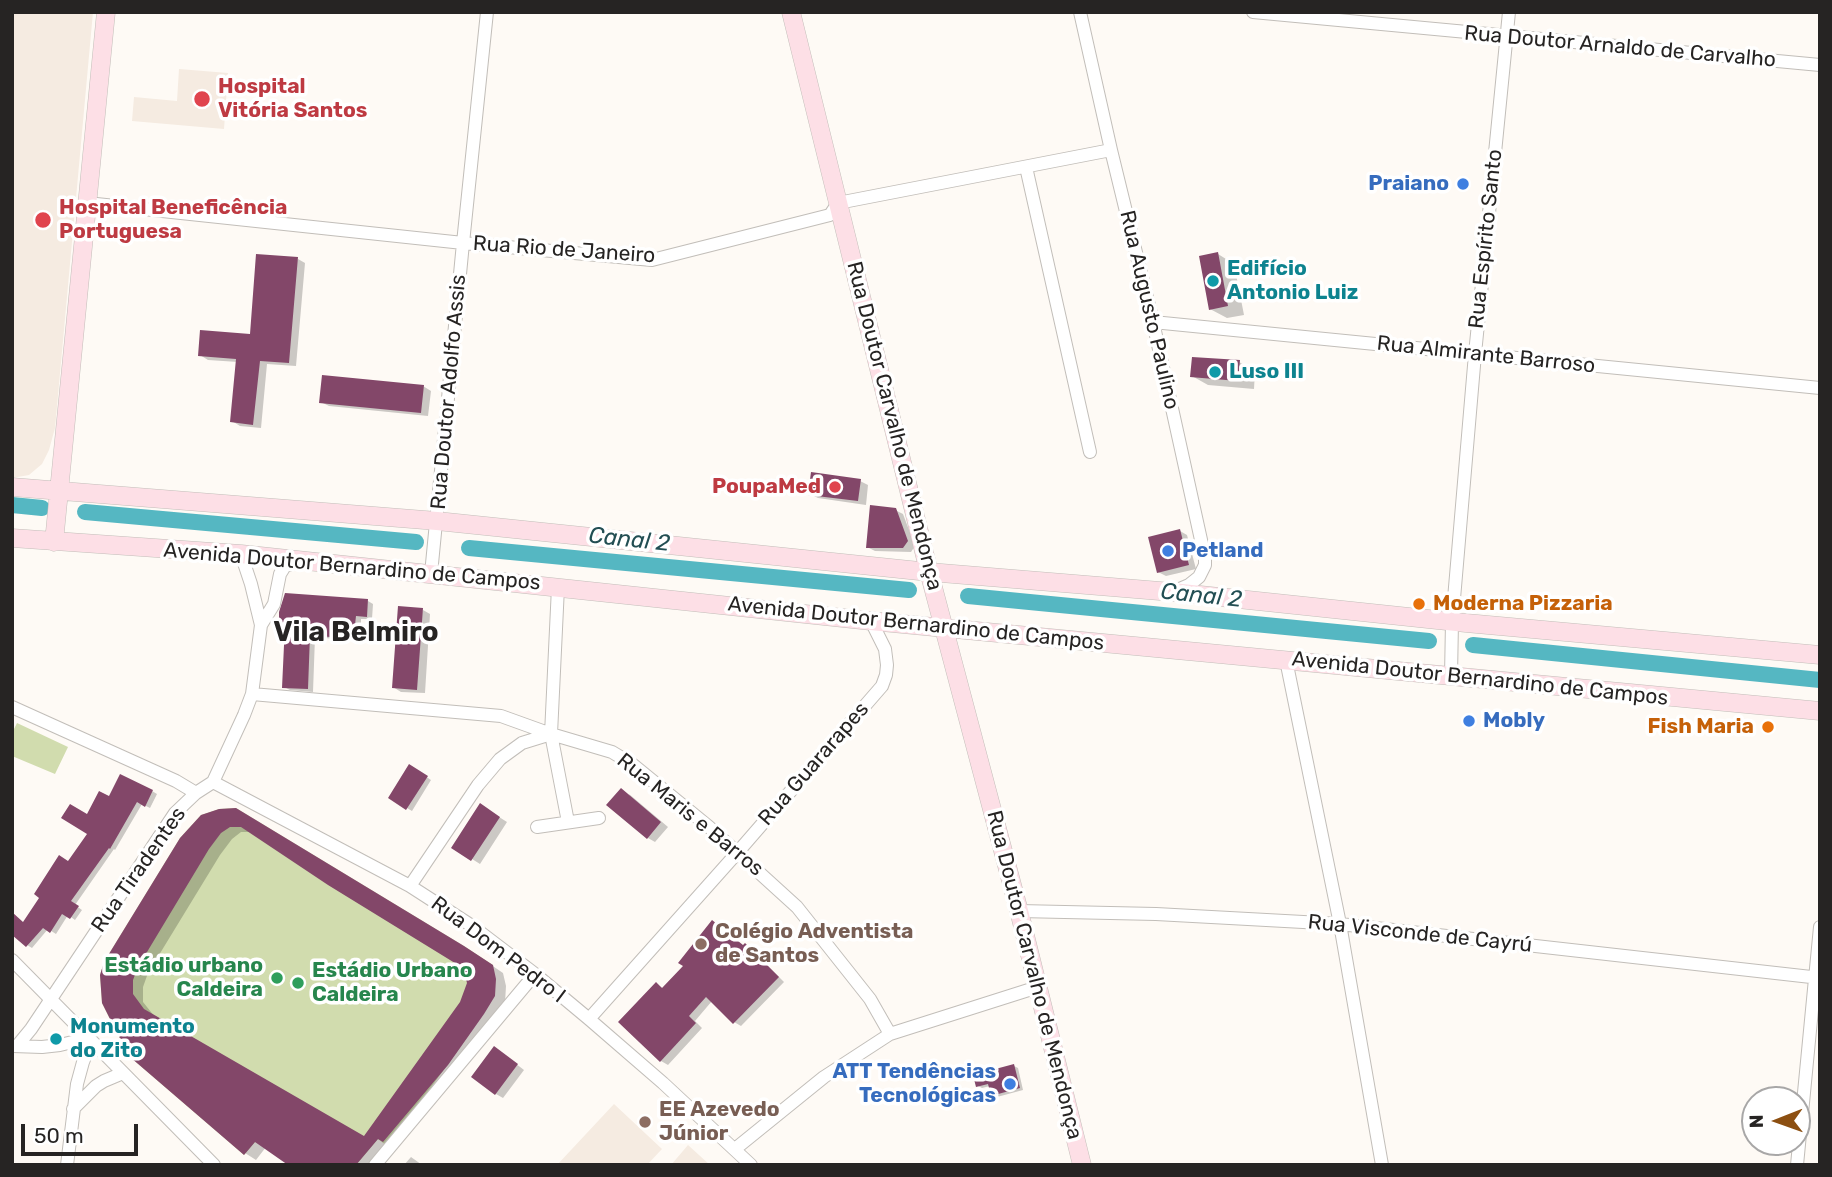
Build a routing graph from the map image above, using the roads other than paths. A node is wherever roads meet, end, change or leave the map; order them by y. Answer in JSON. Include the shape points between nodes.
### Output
{"nodes":[{"id":1,"x":106,"y":12,"type":"edge"},
{"id":2,"x":486,"y":12,"type":"edge"},
{"id":3,"x":791,"y":12,"type":"edge"},
{"id":4,"x":1080,"y":12,"type":"edge"},
{"id":5,"x":1254,"y":12,"type":"edge"},
{"id":6,"x":1509,"y":12,"type":"edge"},
{"id":7,"x":1507,"y":37,"type":"junction"},
{"id":8,"x":1820,"y":65,"type":"edge"},
{"id":9,"x":1111,"y":150,"type":"junction"},
{"id":10,"x":1026,"y":167,"type":"junction"},
{"id":11,"x":88,"y":203,"type":"junction"},
{"id":12,"x":838,"y":203,"type":"junction"},
{"id":13,"x":463,"y":243,"type":"junction"},
{"id":14,"x":1153,"y":322,"type":"junction"},
{"id":15,"x":1475,"y":354,"type":"junction"},
{"id":16,"x":1820,"y":388,"type":"edge"},
{"id":17,"x":1090,"y":452,"type":"dead end"},
{"id":18,"x":12,"y":487,"type":"edge"},
{"id":19,"x":59,"y":491,"type":"junction"},
{"id":20,"x":437,"y":521,"type":"junction"},
{"id":21,"x":12,"y":538,"type":"edge"},
{"id":22,"x":54,"y":542,"type":"junction"},
{"id":23,"x":241,"y":554,"type":"junction"},
{"id":24,"x":301,"y":561,"type":"junction"},
{"id":25,"x":929,"y":572,"type":"junction"},
{"id":26,"x":431,"y":575,"type":"junction"},
{"id":27,"x":558,"y":587,"type":"junction"},
{"id":28,"x":1172,"y":592,"type":"junction"},
{"id":29,"x":871,"y":621,"type":"junction"},
{"id":30,"x":1452,"y":622,"type":"junction"},
{"id":31,"x":261,"y":625,"type":"junction"},
{"id":32,"x":945,"y":628,"type":"junction"},
{"id":33,"x":1820,"y":655,"type":"edge"},
{"id":34,"x":1286,"y":660,"type":"junction"},
{"id":35,"x":1451,"y":676,"type":"junction"},
{"id":36,"x":252,"y":694,"type":"junction"},
{"id":37,"x":12,"y":707,"type":"edge"},
{"id":38,"x":1820,"y":711,"type":"edge"},
{"id":39,"x":551,"y":734,"type":"junction"},
{"id":40,"x":213,"y":782,"type":"junction"},
{"id":41,"x":196,"y":793,"type":"junction"},
{"id":42,"x":599,"y":818,"type":"dead end"},
{"id":43,"x":568,"y":822,"type":"junction"},
{"id":44,"x":537,"y":827,"type":"dead end"},
{"id":45,"x":737,"y":853,"type":"junction"},
{"id":46,"x":410,"y":886,"type":"junction"},
{"id":47,"x":1019,"y":911,"type":"junction"},
{"id":48,"x":1340,"y":924,"type":"junction"},
{"id":49,"x":1820,"y":927,"type":"edge"},
{"id":50,"x":12,"y":960,"type":"edge"},
{"id":51,"x":535,"y":974,"type":"junction"},
{"id":52,"x":1818,"y":978,"type":"edge"},
{"id":53,"x":1038,"y":987,"type":"junction"},
{"id":54,"x":51,"y":999,"type":"junction"},
{"id":55,"x":589,"y":1019,"type":"junction"},
{"id":56,"x":890,"y":1034,"type":"junction"},
{"id":57,"x":90,"y":1040,"type":"junction"},
{"id":58,"x":15,"y":1046,"type":"edge"},
{"id":59,"x":123,"y":1073,"type":"junction"},
{"id":60,"x":73,"y":1109,"type":"junction"},
{"id":61,"x":735,"y":1149,"type":"junction"},
{"id":62,"x":67,"y":1165,"type":"edge"},
{"id":63,"x":214,"y":1165,"type":"edge"},
{"id":64,"x":375,"y":1165,"type":"edge"},
{"id":65,"x":751,"y":1165,"type":"edge"},
{"id":66,"x":1082,"y":1165,"type":"edge"},
{"id":67,"x":1382,"y":1165,"type":"edge"},
{"id":68,"x":1797,"y":1165,"type":"edge"}],
"edges":[{"from":1,"to":11,"type":"main road"},
{"from":2,"to":13,"type":"street","name":"Rua Doutor Adolfo Assis"},
{"from":3,"to":12,"type":"main road","name":"Rua Doutor Carvalho de Mendonça"},
{"from":4,"to":9,"type":"street","name":"Rua Augusto Paulino"},
{"from":5,"to":7,"type":"street","name":"Rua Doutor Arnaldo de Carvalho"},
{"from":6,"to":7,"type":"street","name":"Rua Espírito Santo"},
{"from":7,"to":8,"type":"street","name":"Rua Doutor Arnaldo de Carvalho"},
{"from":7,"to":15,"type":"street","name":"Rua Espírito Santo"},
{"from":9,"to":10,"type":"street","name":"Rua Rio de Janeiro"},
{"from":9,"to":14,"type":"street","name":"Rua Augusto Paulino"},
{"from":10,"to":12,"type":"street","name":"Rua Rio de Janeiro"},
{"from":10,"to":17,"type":"street"},
{"from":11,"to":13,"type":"street","name":"Rua Rio de Janeiro"},
{"from":11,"to":19,"type":"main road"},
{"from":12,"to":13,"type":"street","name":"Rua Rio de Janeiro","via":[[830,215],[652,260]]},
{"from":12,"to":25,"type":"main road","name":"Rua Doutor Carvalho de Mendonça"},
{"from":13,"to":20,"type":"street","name":"Rua Doutor Adolfo Assis"},
{"from":14,"to":15,"type":"street","name":"Rua Almirante Barroso"},
{"from":14,"to":28,"type":"street","name":"Rua Augusto Paulino","via":[[1205,558],[1194,582]]},
{"from":15,"to":16,"type":"street","name":"Rua Almirante Barroso"},
{"from":15,"to":30,"type":"street","name":"Rua Espírito Santo"},
{"from":18,"to":19,"type":"main road"},
{"from":19,"to":20,"type":"main road"},
{"from":19,"to":22,"type":"main road"},
{"from":20,"to":25,"type":"main road"},
{"from":20,"to":26,"type":"street","name":"Rua Doutor Adolfo Assis"},
{"from":21,"to":22,"type":"main road","name":"Avenida Doutor Bernardino de Campos"},
{"from":22,"to":23,"type":"main road","name":"Avenida Doutor Bernardino de Campos"},
{"from":23,"to":24,"type":"main road","name":"Avenida Doutor Bernardino de Campos"},
{"from":23,"to":31,"type":"street"},
{"from":24,"to":26,"type":"main road","name":"Avenida Doutor Bernardino de Campos"},
{"from":24,"to":31,"type":"street","via":[[285,566],[280,573],[274,604]]},
{"from":25,"to":28,"type":"main road"},
{"from":25,"to":32,"type":"main road","name":"Rua Doutor Carvalho de Mendonça"},
{"from":26,"to":27,"type":"main road","name":"Avenida Doutor Bernardino de Campos"},
{"from":27,"to":29,"type":"main road","name":"Avenida Doutor Bernardino de Campos"},
{"from":27,"to":39,"type":"street"},
{"from":28,"to":30,"type":"main road"},
{"from":29,"to":32,"type":"main road","name":"Avenida Doutor Bernardino de Campos"},
{"from":29,"to":45,"type":"street","name":"Rua Guararapes","via":[[885,649],[886,675],[881,686]]},
{"from":30,"to":33,"type":"main road"},
{"from":30,"to":35,"type":"street","name":"Rua Espírito Santo"},
{"from":31,"to":36,"type":"street"},
{"from":32,"to":34,"type":"main road","name":"Avenida Doutor Bernardino de Campos"},
{"from":32,"to":47,"type":"main road","name":"Rua Doutor Carvalho de Mendonça"},
{"from":34,"to":35,"type":"main road","name":"Avenida Doutor Bernardino de Campos"},
{"from":34,"to":48,"type":"street"},
{"from":35,"to":38,"type":"main road","name":"Avenida Doutor Bernardino de Campos"},
{"from":36,"to":39,"type":"street","name":"Rua Maris e Barros","via":[[501,716]]},
{"from":36,"to":40,"type":"street"},
{"from":37,"to":41,"type":"street"},
{"from":39,"to":43,"type":"street"},
{"from":39,"to":45,"type":"street","name":"Rua Maris e Barros","via":[[612,752],[632,764]]},
{"from":39,"to":46,"type":"street","via":[[522,743],[500,759]]},
{"from":40,"to":41,"type":"street","name":"Rua Tiradentes"},
{"from":40,"to":46,"type":"street","name":"Rua Dom Pedro I"},
{"from":41,"to":54,"type":"street","name":"Rua Tiradentes","via":[[176,813]]},
{"from":42,"to":43,"type":"street"},
{"from":43,"to":44,"type":"street"},
{"from":45,"to":55,"type":"street","name":"Rua Guararapes"},
{"from":45,"to":56,"type":"street","name":"Rua Maris e Barros","via":[[797,907],[870,999]]},
{"from":46,"to":51,"type":"street","name":"Rua Dom Pedro I"},
{"from":47,"to":48,"type":"street","name":"Rua Visconde de Cayrú"},
{"from":47,"to":53,"type":"main road","name":"Rua Doutor Carvalho de Mendonça"},
{"from":48,"to":52,"type":"street","name":"Rua Visconde de Cayrú"},
{"from":48,"to":67,"type":"street"},
{"from":49,"to":52,"type":"street"},
{"from":50,"to":54,"type":"street"},
{"from":51,"to":55,"type":"street","name":"Rua Dom Pedro I"},
{"from":51,"to":64,"type":"street"},
{"from":52,"to":68,"type":"street"},
{"from":53,"to":56,"type":"street"},
{"from":53,"to":66,"type":"main road","name":"Rua Doutor Carvalho de Mendonça"},
{"from":54,"to":57,"type":"street"},
{"from":54,"to":58,"type":"street","name":"Rua Tiradentes"},
{"from":55,"to":61,"type":"street","name":"Rua Dom Pedro I"},
{"from":56,"to":61,"type":"street","via":[[824,1077]]},
{"from":57,"to":58,"type":"street","via":[[42,1048]]},
{"from":57,"to":59,"type":"street"},
{"from":57,"to":60,"type":"street"},
{"from":59,"to":60,"type":"street","via":[[104,1080]]},
{"from":59,"to":63,"type":"street"},
{"from":60,"to":62,"type":"street"},
{"from":61,"to":65,"type":"street","name":"Rua Dom Pedro I"}]}
